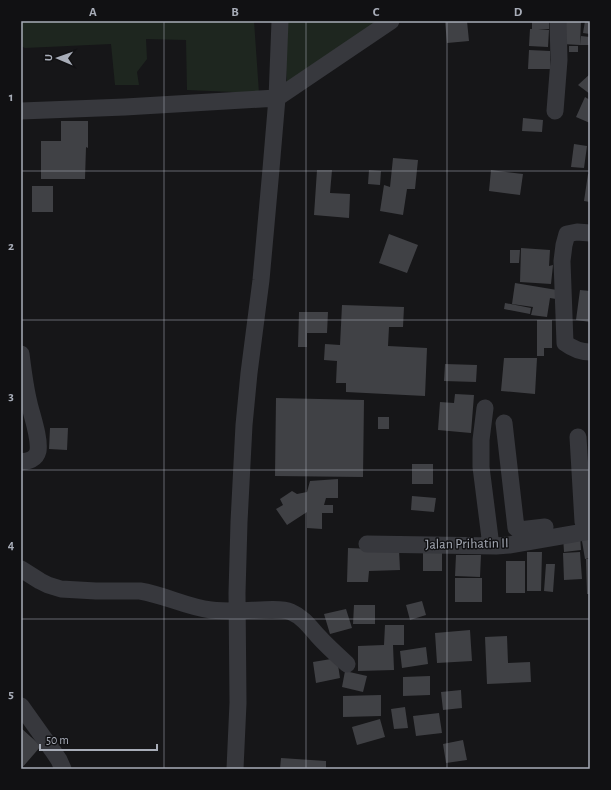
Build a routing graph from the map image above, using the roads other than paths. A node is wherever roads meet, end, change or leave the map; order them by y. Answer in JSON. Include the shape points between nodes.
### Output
{"nodes":[{"id":1,"x":280,"y":21,"type":"edge"},
{"id":2,"x":391,"y":21,"type":"edge"},
{"id":3,"x":558,"y":21,"type":"edge"},
{"id":4,"x":277,"y":98,"type":"junction"},
{"id":5,"x":21,"y":111,"type":"edge"},
{"id":6,"x":555,"y":111,"type":"dead end"},
{"id":7,"x":590,"y":233,"type":"edge"},
{"id":8,"x":590,"y":352,"type":"edge"},
{"id":9,"x":21,"y":354,"type":"edge"},
{"id":10,"x":485,"y":408,"type":"dead end"},
{"id":11,"x":504,"y":423,"type":"dead end"},
{"id":12,"x":578,"y":437,"type":"dead end"},
{"id":13,"x":21,"y":462,"type":"edge"},
{"id":14,"x":586,"y":528,"type":"edge"},
{"id":15,"x":367,"y":544,"type":"dead end"},
{"id":16,"x":491,"y":546,"type":"junction"},
{"id":17,"x":21,"y":568,"type":"edge"},
{"id":18,"x":237,"y":603,"type":"junction"},
{"id":19,"x":347,"y":664,"type":"dead end"},
{"id":20,"x":21,"y":706,"type":"edge"},
{"id":21,"x":63,"y":769,"type":"edge"},
{"id":22,"x":235,"y":769,"type":"edge"}],
"edges":[{"from":1,"to":4,"type":"street"},
{"from":2,"to":4,"type":"street"},
{"from":3,"to":6,"type":"street","via":[[559,60]]},
{"from":4,"to":5,"type":"street"},
{"from":4,"to":18,"type":"street","via":[[261,280],[244,425]]},
{"from":7,"to":8,"type":"street","via":[[567,234],[562,261],[565,343],[574,350]]},
{"from":9,"to":13,"type":"street","via":[[38,451],[32,459]]},
{"from":10,"to":16,"type":"street","via":[[481,467]]},
{"from":11,"to":14,"type":"street","via":[[516,528]]},
{"from":12,"to":14,"type":"street"},
{"from":14,"to":16,"type":"street","name":"Jalan Prihatin II","via":[[509,545]]},
{"from":15,"to":16,"type":"street","name":"Jalan Prihatin II"},
{"from":17,"to":18,"type":"street","via":[[40,581],[61,589],[140,591],[199,608]]},
{"from":18,"to":19,"type":"street","via":[[289,611],[308,624]]},
{"from":18,"to":22,"type":"street","via":[[238,703]]},
{"from":20,"to":21,"type":"street"}]}
